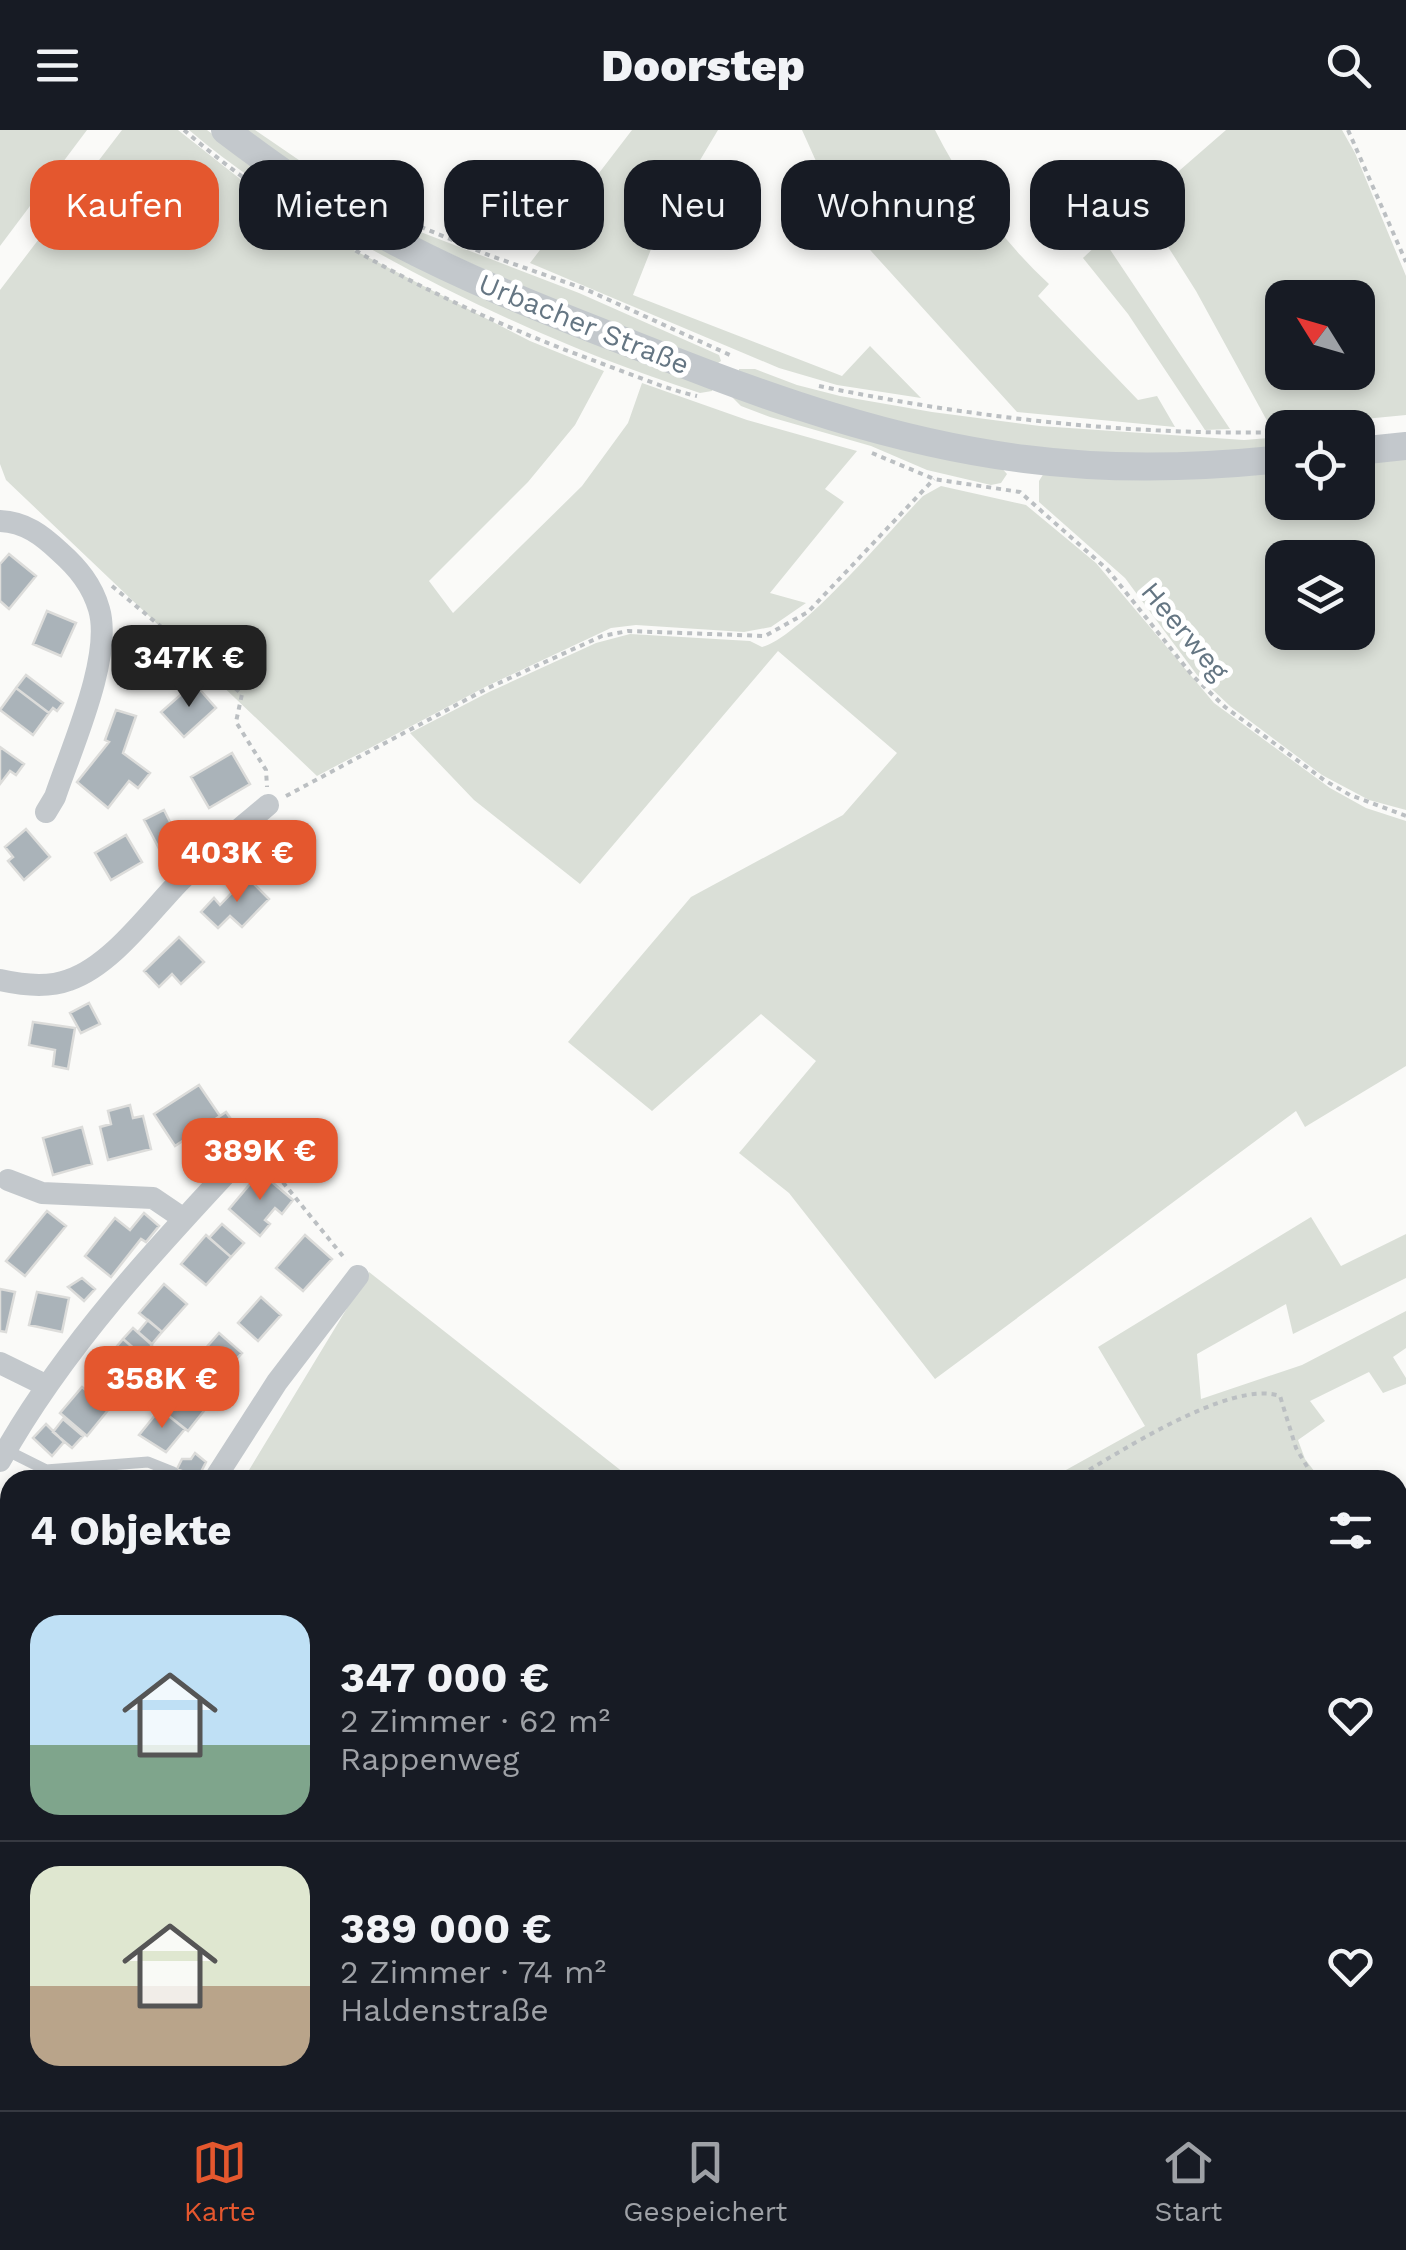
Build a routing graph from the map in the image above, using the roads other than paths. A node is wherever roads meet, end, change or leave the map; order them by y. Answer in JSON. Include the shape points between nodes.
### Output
{"nodes":[{"id":1,"x":224,"y":130,"type":"edge"},
{"id":2,"x":1406,"y":446,"type":"edge"},
{"id":3,"x":1375,"y":449,"type":"edge"},
{"id":4,"x":1265,"y":460,"type":"edge"},
{"id":5,"x":0,"y":521,"type":"edge"},
{"id":6,"x":268,"y":805,"type":"road end"},
{"id":7,"x":46,"y":812,"type":"dead end"},
{"id":8,"x":0,"y":980,"type":"edge"},
{"id":9,"x":257,"y":1155,"type":"road end"},
{"id":10,"x":8,"y":1180,"type":"dead end"},
{"id":11,"x":184,"y":1218,"type":"junction"},
{"id":12,"x":358,"y":1276,"type":"road end"},
{"id":13,"x":0,"y":1363,"type":"edge"},
{"id":14,"x":46,"y":1386,"type":"junction"},
{"id":15,"x":3,"y":1456,"type":"edge"},
{"id":16,"x":46,"y":1470,"type":"edge"},
{"id":17,"x":46,"y":1470,"type":"edge"},
{"id":18,"x":168,"y":1470,"type":"edge"},
{"id":19,"x":220,"y":1470,"type":"edge"}],
"edges":[{"from":1,"to":4,"type":"street","name":"Urbacher Straße","via":[[356,220],[473,279],[724,381],[856,422],[1024,459]]},
{"from":2,"to":3,"type":"street"},
{"from":5,"to":7,"type":"street","via":[[20,522],[82,571],[100,611],[101,659]]},
{"from":6,"to":8,"type":"street","via":[[96,964],[69,980],[25,986]]},
{"from":9,"to":11,"type":"street"},
{"from":10,"to":11,"type":"street","via":[[42,1193],[154,1198]]},
{"from":11,"to":14,"type":"street"},
{"from":12,"to":19,"type":"street"},
{"from":13,"to":14,"type":"street"},
{"from":14,"to":15,"type":"street"},
{"from":15,"to":16,"type":"lane"},
{"from":17,"to":18,"type":"lane","via":[[148,1462]]}]}
